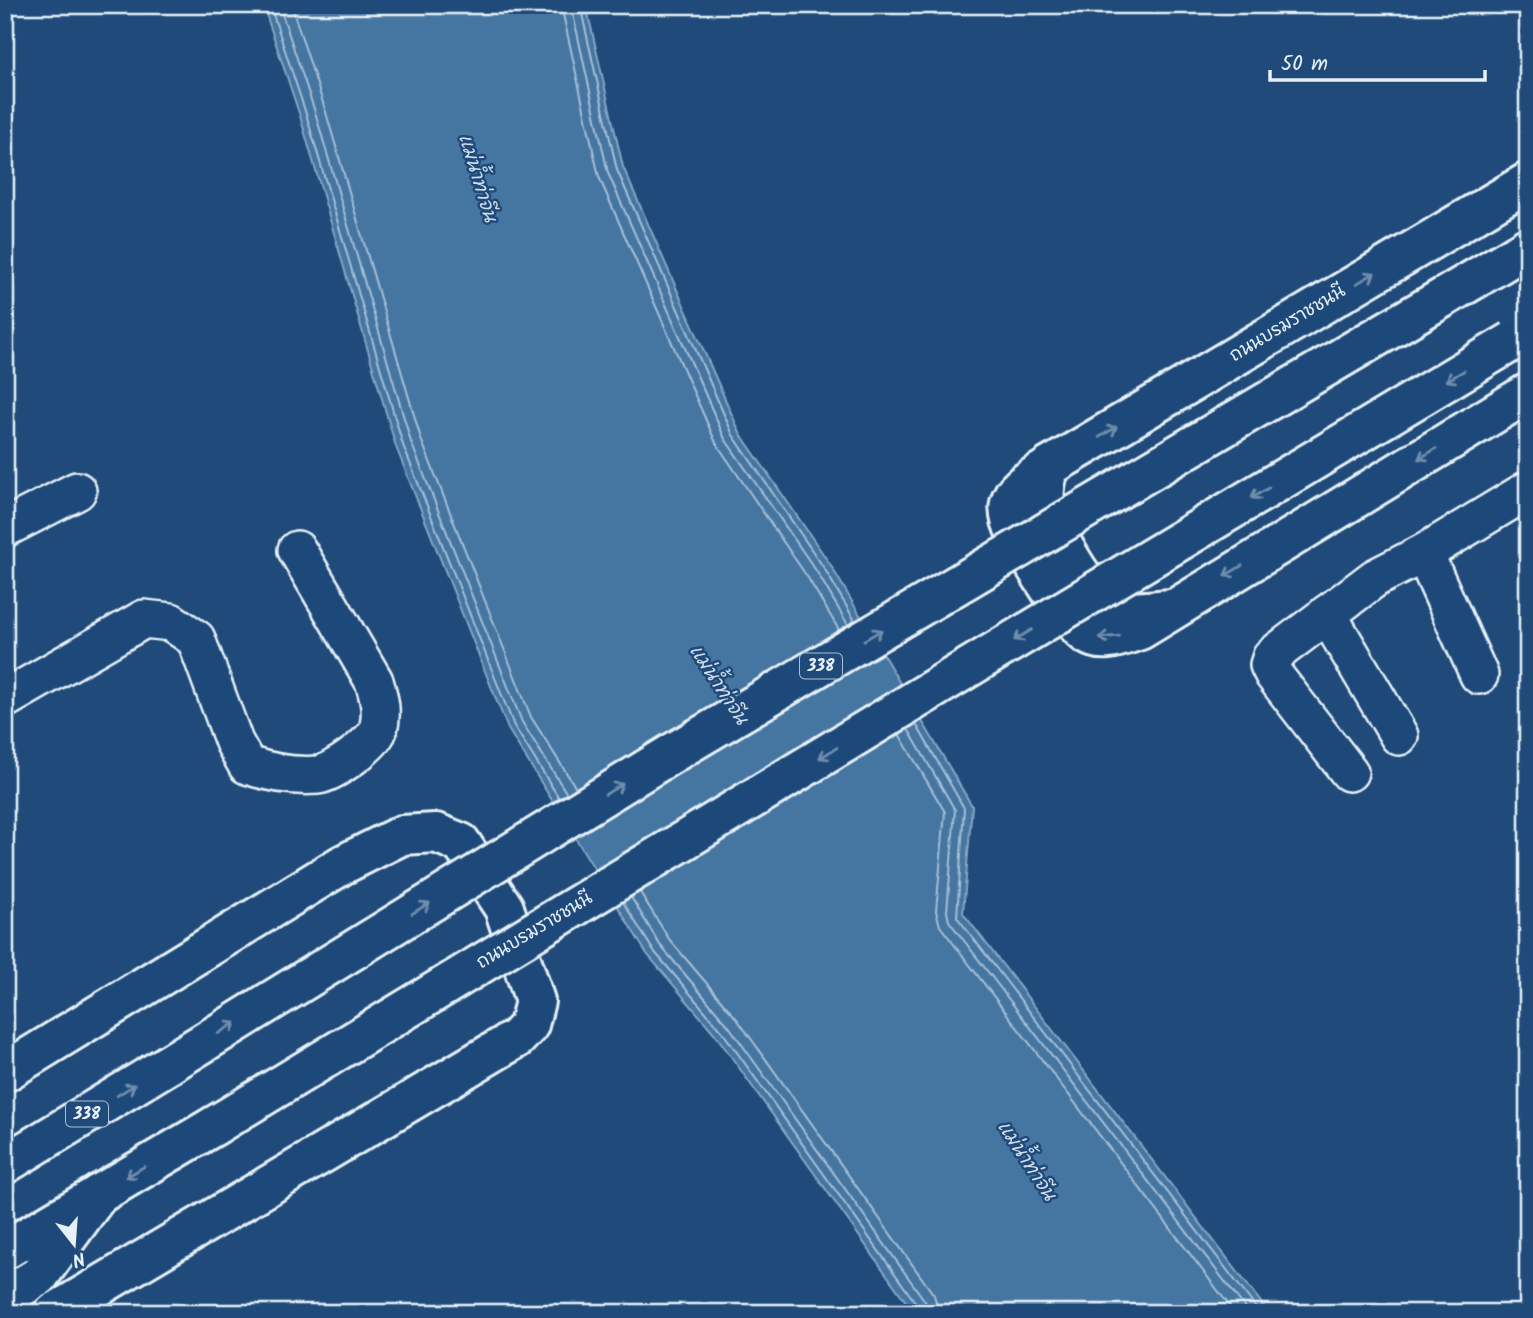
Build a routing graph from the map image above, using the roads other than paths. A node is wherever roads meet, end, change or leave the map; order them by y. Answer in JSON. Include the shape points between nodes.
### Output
{"nodes":[{"id":1,"x":1528,"y":181,"type":"edge"},
{"id":2,"x":1528,"y":247,"type":"edge"},
{"id":3,"x":1521,"y":336,"type":"edge"},
{"id":4,"x":1528,"y":393,"type":"edge"},
{"id":5,"x":1528,"y":490,"type":"edge"},
{"id":6,"x":77,"y":491,"type":"dead end"},
{"id":7,"x":5,"y":528,"type":"edge"},
{"id":8,"x":297,"y":550,"type":"dead end"},
{"id":9,"x":1424,"y":553,"type":"junction"},
{"id":10,"x":1327,"y":614,"type":"junction"},
{"id":11,"x":1479,"y":675,"type":"dead end"},
{"id":12,"x":5,"y":699,"type":"edge"},
{"id":13,"x":1399,"y":736,"type":"dead end"},
{"id":14,"x":1349,"y":772,"type":"dead end"},
{"id":15,"x":5,"y":1072,"type":"edge"},
{"id":16,"x":50,"y":1137,"type":"junction"},
{"id":17,"x":5,"y":1153,"type":"edge"},
{"id":18,"x":5,"y":1164,"type":"edge"},
{"id":19,"x":99,"y":1194,"type":"junction"},
{"id":20,"x":5,"y":1250,"type":"edge"},
{"id":21,"x":5,"y":1297,"type":"edge"},
{"id":22,"x":54,"y":1313,"type":"edge"}],
"edges":[{"from":4,"to":1,"type":"main road","name":"ถนนบรมราชชนนี","one_way":true,"via":[[1140,630],[1115,638],[1089,636],[1073,623],[1016,533],[1010,515],[1013,495],[1049,467]]},
{"from":16,"to":2,"type":"main road","number":"338","one_way":true,"bridge":true,"via":[[671,754]]},
{"from":3,"to":19,"type":"main road","name":"ถนนบรมราชชนนี","one_way":true,"bridge":true},
{"from":5,"to":9,"type":"street"},
{"from":6,"to":7,"type":"street"},
{"from":8,"to":12,"type":"street","via":[[374,681],[381,705],[377,732],[351,758],[321,775],[276,775],[247,765],[196,639],[171,622],[144,619]]},
{"from":9,"to":10,"type":"street","via":[[1375,578]]},
{"from":9,"to":11,"type":"street"},
{"from":10,"to":13,"type":"street"},
{"from":10,"to":14,"type":"street","via":[[1272,656],[1269,665]]},
{"from":15,"to":22,"type":"main road","via":[[342,865],[402,835],[436,833],[461,843],[504,908],[535,1002],[529,1025],[517,1038]]},
{"from":16,"to":17,"type":"main road","number":"338"},
{"from":16,"to":18,"type":"main road","number":"338"},
{"from":19,"to":20,"type":"main road","name":"ถนนบรมราชชนนี"},
{"from":19,"to":21,"type":"main road","via":[[39,1276]]}]}
